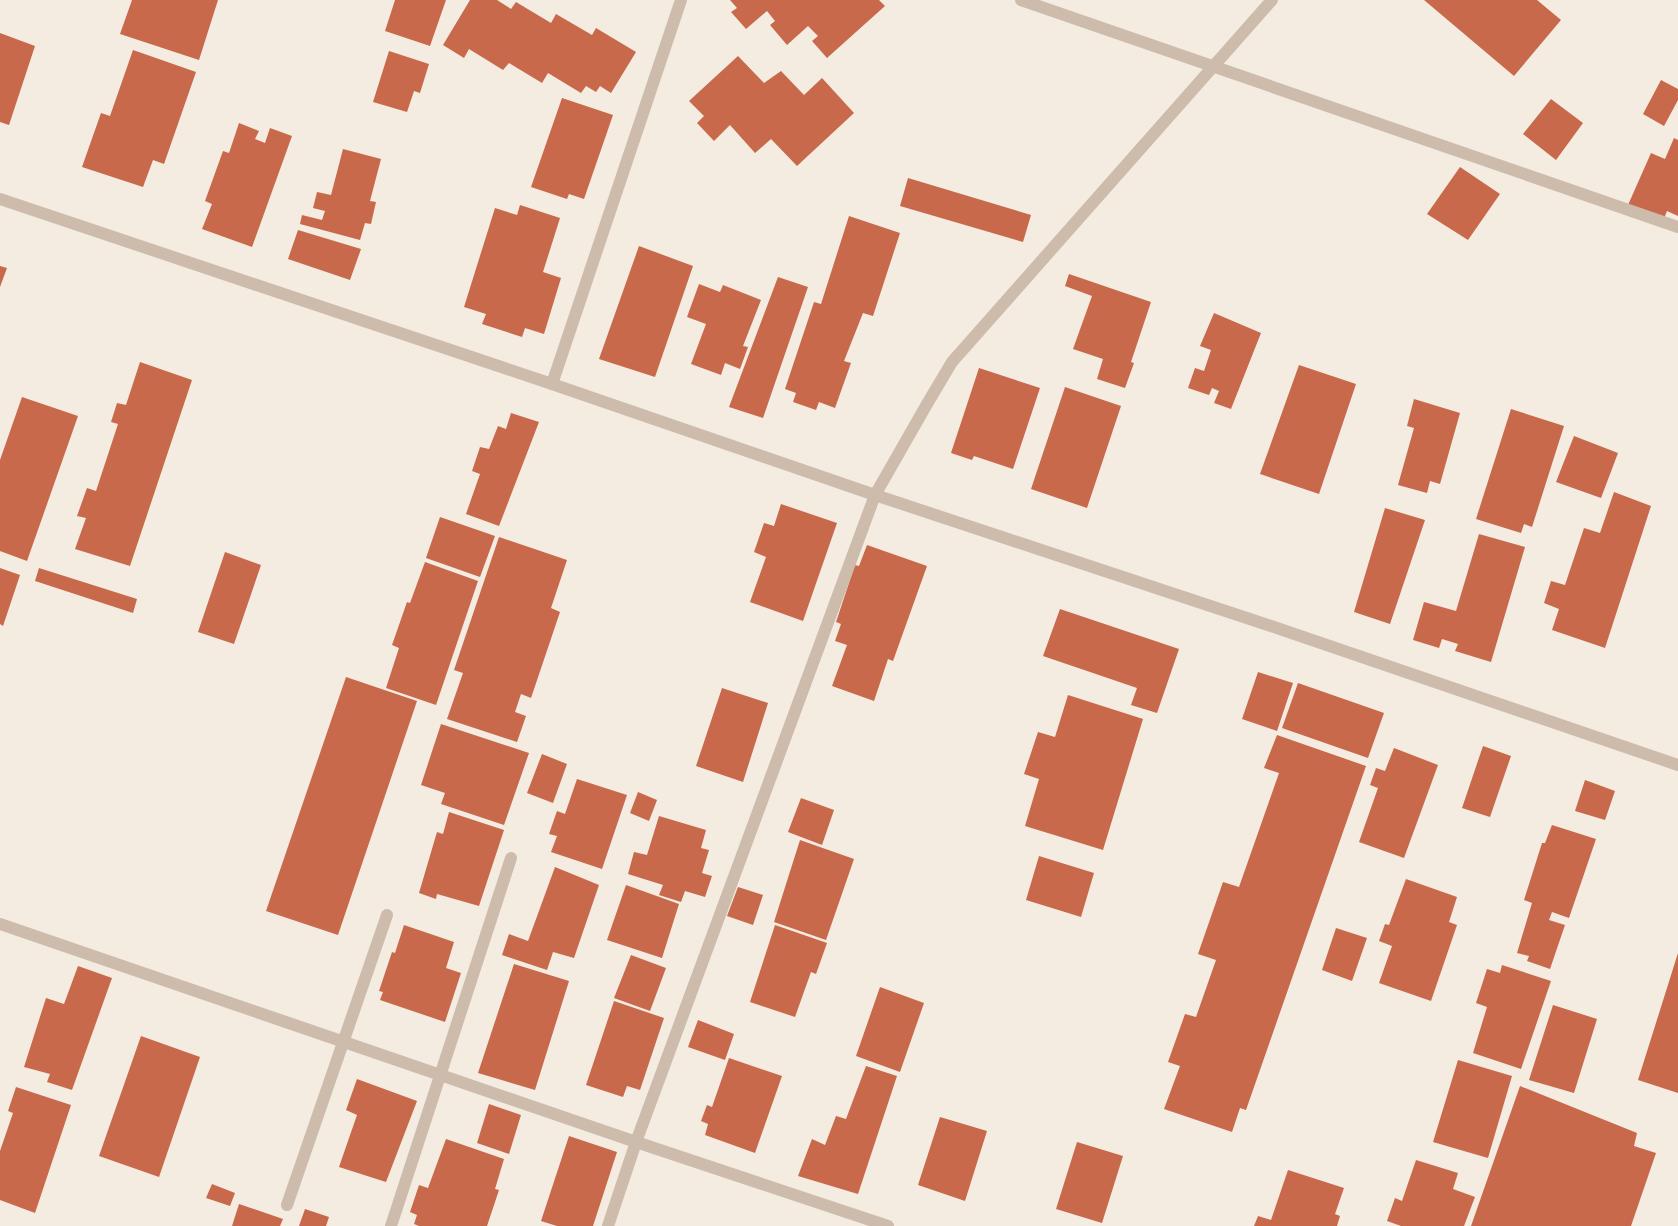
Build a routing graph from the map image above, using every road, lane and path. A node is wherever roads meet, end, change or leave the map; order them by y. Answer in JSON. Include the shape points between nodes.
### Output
{"nodes":[{"id":1,"x":681,"y":0,"type":"edge"},
{"id":2,"x":1021,"y":0,"type":"edge"},
{"id":3,"x":1272,"y":0,"type":"edge"},
{"id":4,"x":1214,"y":66,"type":"junction"},
{"id":5,"x":0,"y":199,"type":"edge"},
{"id":6,"x":1678,"y":227,"type":"edge"},
{"id":7,"x":552,"y":384,"type":"junction"},
{"id":8,"x":875,"y":495,"type":"junction"},
{"id":9,"x":1678,"y":765,"type":"edge"},
{"id":10,"x":511,"y":858,"type":"dead end"},
{"id":11,"x":387,"y":915,"type":"dead end"},
{"id":12,"x":0,"y":924,"type":"edge"},
{"id":13,"x":344,"y":1042,"type":"junction"},
{"id":14,"x":441,"y":1075,"type":"junction"},
{"id":15,"x":636,"y":1142,"type":"junction"},
{"id":16,"x":287,"y":1205,"type":"dead end"},
{"id":17,"x":391,"y":1226,"type":"edge"},
{"id":18,"x":608,"y":1226,"type":"edge"},
{"id":19,"x":888,"y":1226,"type":"edge"}],
"edges":[{"from":1,"to":7,"type":"street"},
{"from":2,"to":4,"type":"street"},
{"from":3,"to":4,"type":"street"},
{"from":4,"to":6,"type":"street"},
{"from":4,"to":8,"type":"street","via":[[952,362]]},
{"from":5,"to":7,"type":"street"},
{"from":7,"to":8,"type":"street"},
{"from":8,"to":9,"type":"street","via":[[1274,626]]},
{"from":8,"to":15,"type":"street"},
{"from":10,"to":14,"type":"street"},
{"from":11,"to":13,"type":"street"},
{"from":12,"to":13,"type":"street"},
{"from":13,"to":14,"type":"street"},
{"from":13,"to":16,"type":"street"},
{"from":14,"to":15,"type":"street"},
{"from":14,"to":17,"type":"street"},
{"from":15,"to":18,"type":"street"},
{"from":15,"to":19,"type":"street"}]}
